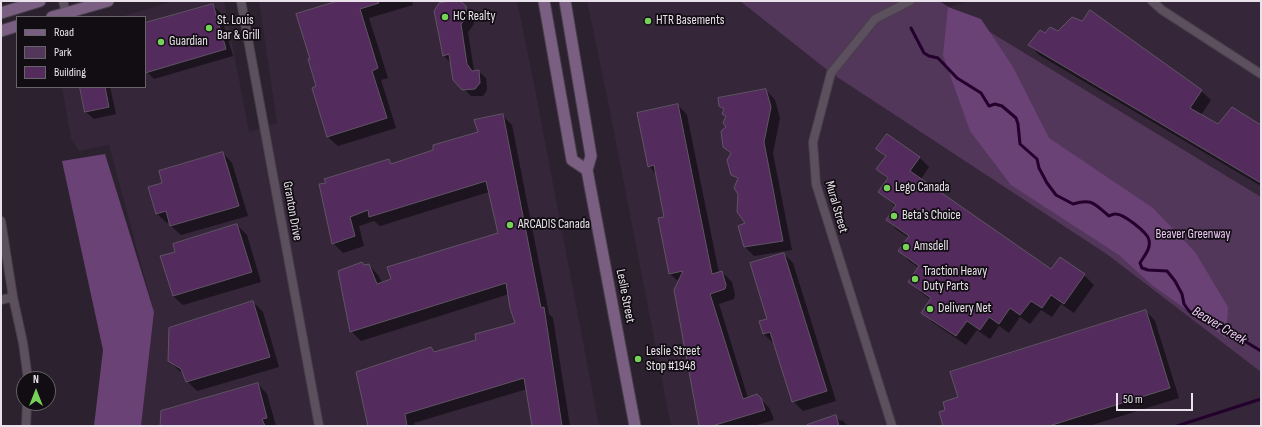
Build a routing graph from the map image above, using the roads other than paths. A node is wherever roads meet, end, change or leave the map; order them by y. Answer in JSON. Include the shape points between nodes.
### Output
{"nodes":[{"id":1,"x":40,"y":1,"type":"edge"},
{"id":2,"x":63,"y":1,"type":"edge"},
{"id":3,"x":108,"y":1,"type":"edge"},
{"id":4,"x":241,"y":1,"type":"edge"},
{"id":5,"x":544,"y":1,"type":"edge"},
{"id":6,"x":565,"y":1,"type":"edge"},
{"id":7,"x":910,"y":1,"type":"edge"},
{"id":8,"x":1152,"y":1,"type":"edge"},
{"id":9,"x":1,"y":13,"type":"edge"},
{"id":10,"x":66,"y":14,"type":"junction"},
{"id":11,"x":57,"y":16,"type":"edge"},
{"id":12,"x":16,"y":26,"type":"edge"},
{"id":13,"x":1,"y":31,"type":"edge"},
{"id":14,"x":1261,"y":74,"type":"edge"},
{"id":15,"x":587,"y":170,"type":"junction"},
{"id":16,"x":1,"y":221,"type":"edge"},
{"id":17,"x":13,"y":297,"type":"junction"},
{"id":18,"x":1,"y":300,"type":"edge"},
{"id":19,"x":27,"y":371,"type":"edge"},
{"id":20,"x":27,"y":411,"type":"edge"},
{"id":21,"x":26,"y":426,"type":"edge"},
{"id":22,"x":319,"y":426,"type":"edge"},
{"id":23,"x":635,"y":426,"type":"edge"},
{"id":24,"x":892,"y":426,"type":"edge"}],
"edges":[{"from":1,"to":9,"type":"main road"},
{"from":2,"to":10,"type":"street"},
{"from":3,"to":10,"type":"main road"},
{"from":4,"to":22,"type":"street","name":"Granton Drive"},
{"from":5,"to":15,"type":"main road","via":[[572,160]]},
{"from":6,"to":15,"type":"main road","name":"Leslie Street","via":[[591,156]]},
{"from":7,"to":24,"type":"street","name":"Mural Street","via":[[875,19],[831,73],[813,142],[816,184]]},
{"from":8,"to":14,"type":"street"},
{"from":10,"to":11,"type":"main road"},
{"from":12,"to":13,"type":"main road"},
{"from":15,"to":23,"type":"main road","name":"Leslie Street"},
{"from":16,"to":17,"type":"street"},
{"from":17,"to":18,"type":"street"},
{"from":17,"to":19,"type":"street"},
{"from":20,"to":21,"type":"street"}]}
